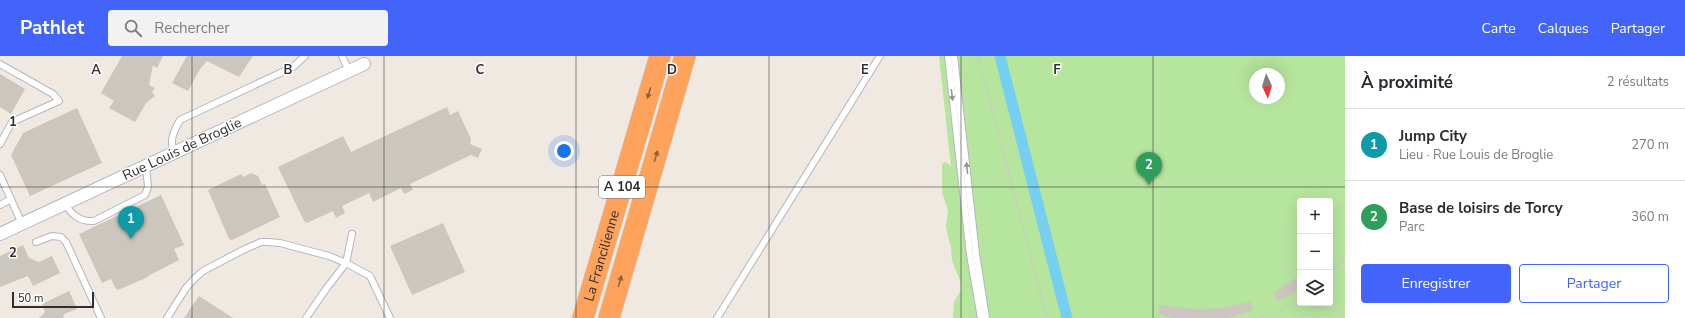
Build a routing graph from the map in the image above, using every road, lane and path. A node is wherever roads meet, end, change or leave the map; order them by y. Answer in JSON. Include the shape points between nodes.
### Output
{"nodes":[{"id":1,"x":305,"y":56,"type":"edge"},
{"id":2,"x":342,"y":56,"type":"edge"},
{"id":3,"x":660,"y":56,"type":"edge"},
{"id":4,"x":685,"y":56,"type":"edge"},
{"id":5,"x":880,"y":56,"type":"edge"},
{"id":6,"x":948,"y":56,"type":"edge"},
{"id":7,"x":954,"y":56,"type":"edge"},
{"id":8,"x":978,"y":56,"type":"edge"},
{"id":9,"x":363,"y":60,"type":"edge"},
{"id":10,"x":0,"y":64,"type":"edge"},
{"id":11,"x":349,"y":71,"type":"junction"},
{"id":12,"x":0,"y":144,"type":"edge"},
{"id":13,"x":174,"y":153,"type":"junction"},
{"id":14,"x":146,"y":166,"type":"junction"},
{"id":15,"x":0,"y":175,"type":"edge"},
{"id":16,"x":11,"y":199,"type":"junction"},
{"id":17,"x":65,"y":204,"type":"junction"},
{"id":18,"x":0,"y":205,"type":"edge"},
{"id":19,"x":22,"y":224,"type":"junction"},
{"id":20,"x":0,"y":234,"type":"edge"},
{"id":21,"x":352,"y":234,"type":"dead end"},
{"id":22,"x":36,"y":242,"type":"dead end"},
{"id":23,"x":1345,"y":256,"type":"edge"},
{"id":24,"x":346,"y":263,"type":"junction"},
{"id":25,"x":1333,"y":270,"type":"edge"},
{"id":26,"x":1296,"y":303,"type":"joint"},
{"id":27,"x":1345,"y":315,"type":"edge"},
{"id":28,"x":101,"y":318,"type":"edge"},
{"id":29,"x":167,"y":318,"type":"edge"},
{"id":30,"x":306,"y":318,"type":"edge"},
{"id":31,"x":390,"y":318,"type":"edge"},
{"id":32,"x":583,"y":318,"type":"edge"},
{"id":33,"x":609,"y":318,"type":"edge"},
{"id":34,"x":717,"y":318,"type":"edge"},
{"id":35,"x":981,"y":318,"type":"edge"},
{"id":36,"x":986,"y":318,"type":"edge"},
{"id":37,"x":1048,"y":318,"type":"edge"},
{"id":38,"x":1261,"y":318,"type":"edge"}],
"edges":[{"from":1,"to":13,"type":"lane","via":[[293,67],[180,120],[172,135]]},
{"from":2,"to":11,"type":"lane"},
{"from":3,"to":32,"type":"highway","name":"La Francilienne","number":"A 104","one_way":true},
{"from":33,"to":4,"type":"highway","name":"La Francilienne","number":"A 104","one_way":true},
{"from":5,"to":34,"type":"lane"},
{"from":6,"to":35,"type":"lane","one_way":true,"via":[[970,255]]},
{"from":36,"to":7,"type":"lane","one_way":true,"via":[[976,254]]},
{"from":8,"to":37,"type":"path"},
{"from":9,"to":11,"type":"street","name":"Rue Louis de Broglie"},
{"from":10,"to":12,"type":"lane","via":[[53,94],[59,101],[12,122]]},
{"from":11,"to":13,"type":"street","name":"Rue Louis de Broglie"},
{"from":13,"to":14,"type":"street","name":"Rue Louis de Broglie"},
{"from":14,"to":17,"type":"street","name":"Rue Louis de Broglie"},
{"from":14,"to":17,"type":"lane","via":[[148,187],[145,195],[94,221],[79,219],[70,213]]},
{"from":15,"to":16,"type":"lane"},
{"from":16,"to":18,"type":"lane"},
{"from":16,"to":19,"type":"lane"},
{"from":17,"to":19,"type":"street","name":"Rue Louis de Broglie"},
{"from":19,"to":20,"type":"street","name":"Rue Louis de Broglie"},
{"from":21,"to":24,"type":"lane"},
{"from":22,"to":28,"type":"lane","via":[[52,236],[61,237],[66,242]]},
{"from":23,"to":25,"type":"path"},
{"from":24,"to":29,"type":"lane","via":[[280,243],[261,242],[212,265],[195,278]]},
{"from":24,"to":30,"type":"lane"},
{"from":24,"to":31,"type":"lane","via":[[370,276]]},
{"from":26,"to":27,"type":"path","via":[[1330,309]]},
{"from":26,"to":38,"type":"path"}]}
